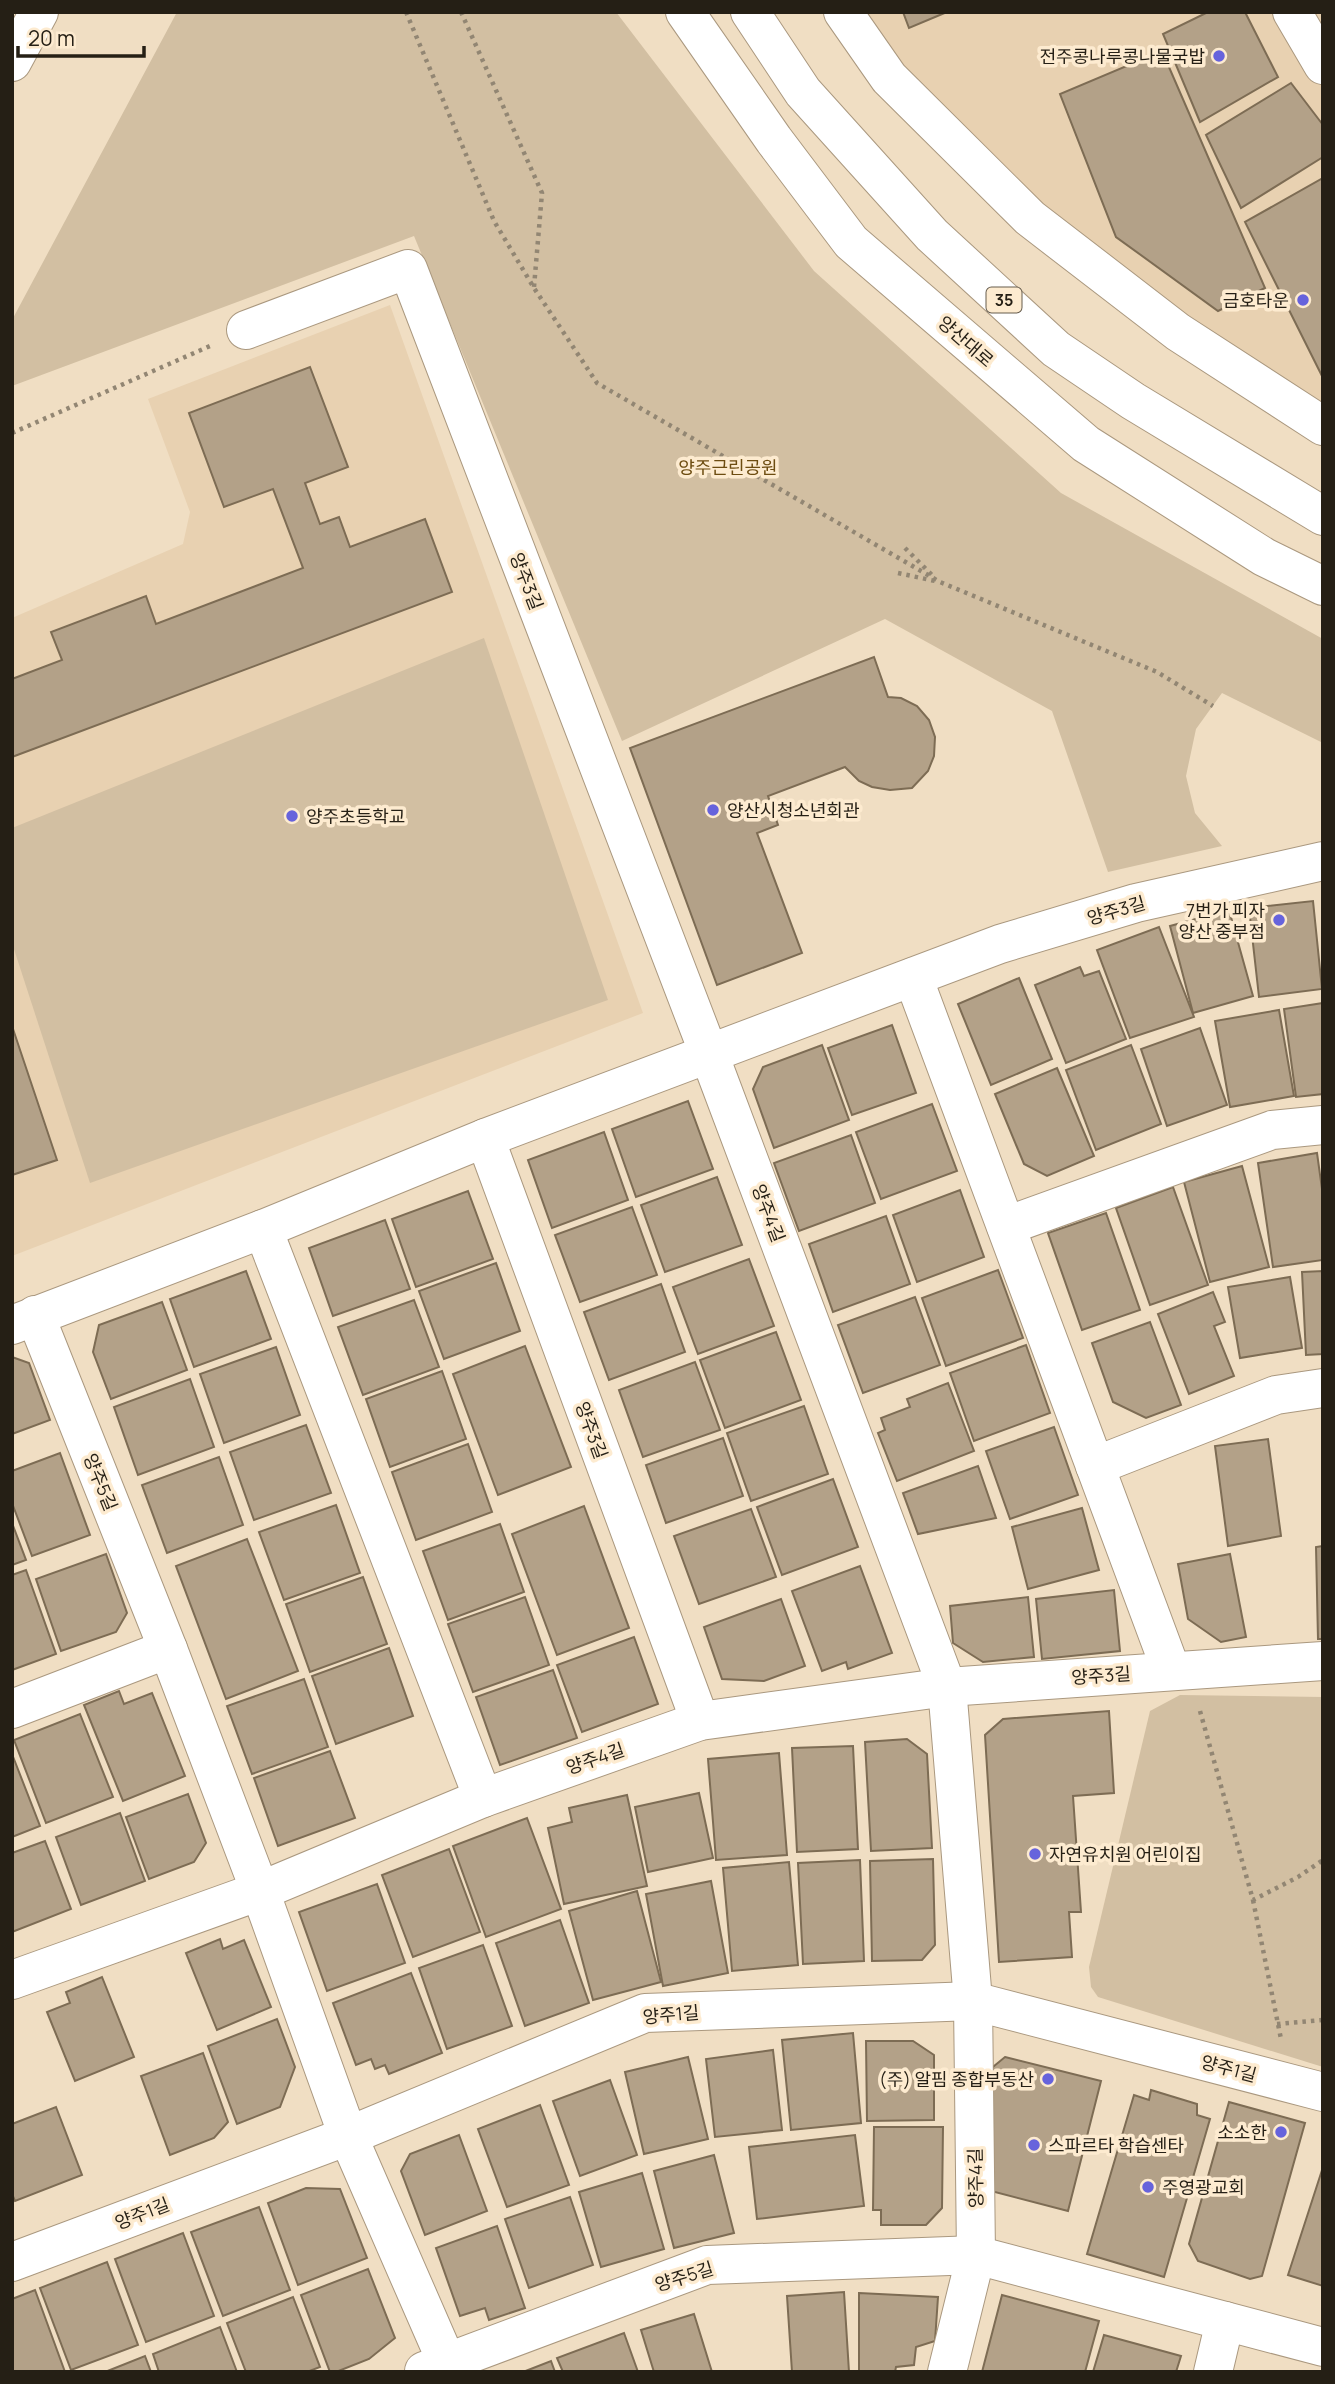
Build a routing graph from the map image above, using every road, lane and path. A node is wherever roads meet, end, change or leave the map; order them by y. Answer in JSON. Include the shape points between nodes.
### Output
{"nodes":[{"id":1,"x":39,"y":12,"type":"edge"},
{"id":2,"x":406,"y":12,"type":"edge"},
{"id":3,"x":461,"y":12,"type":"edge"},
{"id":4,"x":685,"y":12,"type":"edge"},
{"id":5,"x":750,"y":12,"type":"edge"},
{"id":6,"x":843,"y":12,"type":"edge"},
{"id":7,"x":1292,"y":12,"type":"edge"},
{"id":8,"x":12,"y":62,"type":"edge"},
{"id":9,"x":1323,"y":65,"type":"edge"},
{"id":10,"x":534,"y":288,"type":"junction"},
{"id":11,"x":246,"y":330,"type":"joint"},
{"id":12,"x":1323,"y":426,"type":"edge"},
{"id":13,"x":12,"y":433,"type":"edge"},
{"id":14,"x":1323,"y":516,"type":"edge"},
{"id":15,"x":905,"y":548,"type":"dead end"},
{"id":16,"x":898,"y":573,"type":"dead end"},
{"id":17,"x":940,"y":582,"type":"junction"},
{"id":18,"x":1323,"y":586,"type":"edge"},
{"id":19,"x":1213,"y":706,"type":"dead end"},
{"id":20,"x":1323,"y":861,"type":"edge"},
{"id":21,"x":913,"y":976,"type":"junction"},
{"id":22,"x":709,"y":1054,"type":"junction"},
{"id":23,"x":1323,"y":1125,"type":"edge"},
{"id":24,"x":485,"y":1138,"type":"junction"},
{"id":25,"x":1006,"y":1226,"type":"junction"},
{"id":26,"x":263,"y":1229,"type":"junction"},
{"id":27,"x":24,"y":1320,"type":"edge"},
{"id":28,"x":1323,"y":1388,"type":"edge"},
{"id":29,"x":1095,"y":1466,"type":"junction"},
{"id":30,"x":168,"y":1649,"type":"junction"},
{"id":31,"x":1323,"y":1661,"type":"edge"},
{"id":32,"x":1180,"y":1670,"type":"junction"},
{"id":33,"x":947,"y":1687,"type":"junction"},
{"id":34,"x":12,"y":1709,"type":"edge"},
{"id":35,"x":700,"y":1721,"type":"junction"},
{"id":36,"x":482,"y":1798,"type":"junction"},
{"id":37,"x":1323,"y":1860,"type":"edge"},
{"id":38,"x":260,"y":1891,"type":"junction"},
{"id":39,"x":1253,"y":1899,"type":"junction"},
{"id":40,"x":12,"y":1980,"type":"edge"},
{"id":41,"x":973,"y":2001,"type":"junction"},
{"id":42,"x":1323,"y":2020,"type":"edge"},
{"id":43,"x":1277,"y":2024,"type":"junction"},
{"id":44,"x":1307,"y":2088,"type":"edge"},
{"id":45,"x":348,"y":2136,"type":"junction"},
{"id":46,"x":975,"y":2255,"type":"junction"},
{"id":47,"x":12,"y":2262,"type":"edge"},
{"id":48,"x":1225,"y":2321,"type":"junction"},
{"id":49,"x":1323,"y":2347,"type":"edge"},
{"id":50,"x":440,"y":2369,"type":"edge"},
{"id":51,"x":947,"y":2372,"type":"edge"},
{"id":52,"x":1213,"y":2372,"type":"edge"}],
"edges":[{"from":1,"to":8,"type":"street"},
{"from":2,"to":10,"type":"path","via":[[495,221]]},
{"from":3,"to":10,"type":"path","via":[[542,193]]},
{"from":4,"to":18,"type":"street","name":"양산대로","via":[[851,242],[1086,444],[1264,556]]},
{"from":5,"to":14,"type":"street","number":"35","via":[[803,92],[932,235],[1056,349]]},
{"from":6,"to":12,"type":"street","via":[[889,78],[1030,218],[1178,332]]},
{"from":7,"to":9,"type":"street"},
{"from":10,"to":17,"type":"path","via":[[597,383]]},
{"from":11,"to":13,"type":"path"},
{"from":11,"to":22,"type":"street","name":"양주3길","via":[[408,269]]},
{"from":15,"to":17,"type":"path"},
{"from":16,"to":17,"type":"path"},
{"from":17,"to":19,"type":"path","via":[[1157,672]]},
{"from":20,"to":21,"type":"street","name":"양주3길","via":[[1136,904],[1000,944]]},
{"from":21,"to":22,"type":"street","name":"양주3길"},
{"from":21,"to":25,"type":"street"},
{"from":22,"to":24,"type":"street","name":"양주3길"},
{"from":22,"to":33,"type":"street","name":"양주4길"},
{"from":23,"to":25,"type":"street","via":[[1272,1130]]},
{"from":24,"to":26,"type":"street","name":"양주3길"},
{"from":24,"to":35,"type":"street","name":"양주3길"},
{"from":25,"to":29,"type":"street"},
{"from":26,"to":27,"type":"street","name":"양주3길"},
{"from":26,"to":36,"type":"street"},
{"from":27,"to":30,"type":"street","name":"양주5길"},
{"from":28,"to":29,"type":"street","via":[[1276,1395]]},
{"from":29,"to":32,"type":"street"},
{"from":30,"to":34,"type":"street"},
{"from":30,"to":38,"type":"street","name":"양주5길"},
{"from":31,"to":32,"type":"street","name":"양주3길"},
{"from":32,"to":33,"type":"street","name":"양주3길"},
{"from":32,"to":39,"type":"path"},
{"from":33,"to":35,"type":"street","name":"양주4길"},
{"from":33,"to":41,"type":"street","name":"양주4길"},
{"from":35,"to":36,"type":"street","name":"양주4길"},
{"from":36,"to":38,"type":"street","name":"양주4길"},
{"from":37,"to":39,"type":"path"},
{"from":38,"to":40,"type":"street"},
{"from":38,"to":45,"type":"street","name":"양주5길"},
{"from":39,"to":43,"type":"path"},
{"from":41,"to":44,"type":"street","name":"양주1길"},
{"from":41,"to":45,"type":"street","name":"양주1길","via":[[645,2013]]},
{"from":41,"to":46,"type":"street","name":"양주4길"},
{"from":42,"to":43,"type":"path"},
{"from":43,"to":44,"type":"path"},
{"from":45,"to":47,"type":"street","name":"양주1길"},
{"from":45,"to":50,"type":"street","name":"양주5길"},
{"from":46,"to":48,"type":"street","name":"양주5길"},
{"from":46,"to":50,"type":"street","name":"양주5길","via":[[707,2264]]},
{"from":46,"to":51,"type":"street","name":"양주4길"},
{"from":48,"to":49,"type":"street","name":"양주5길"},
{"from":48,"to":52,"type":"street"}]}
